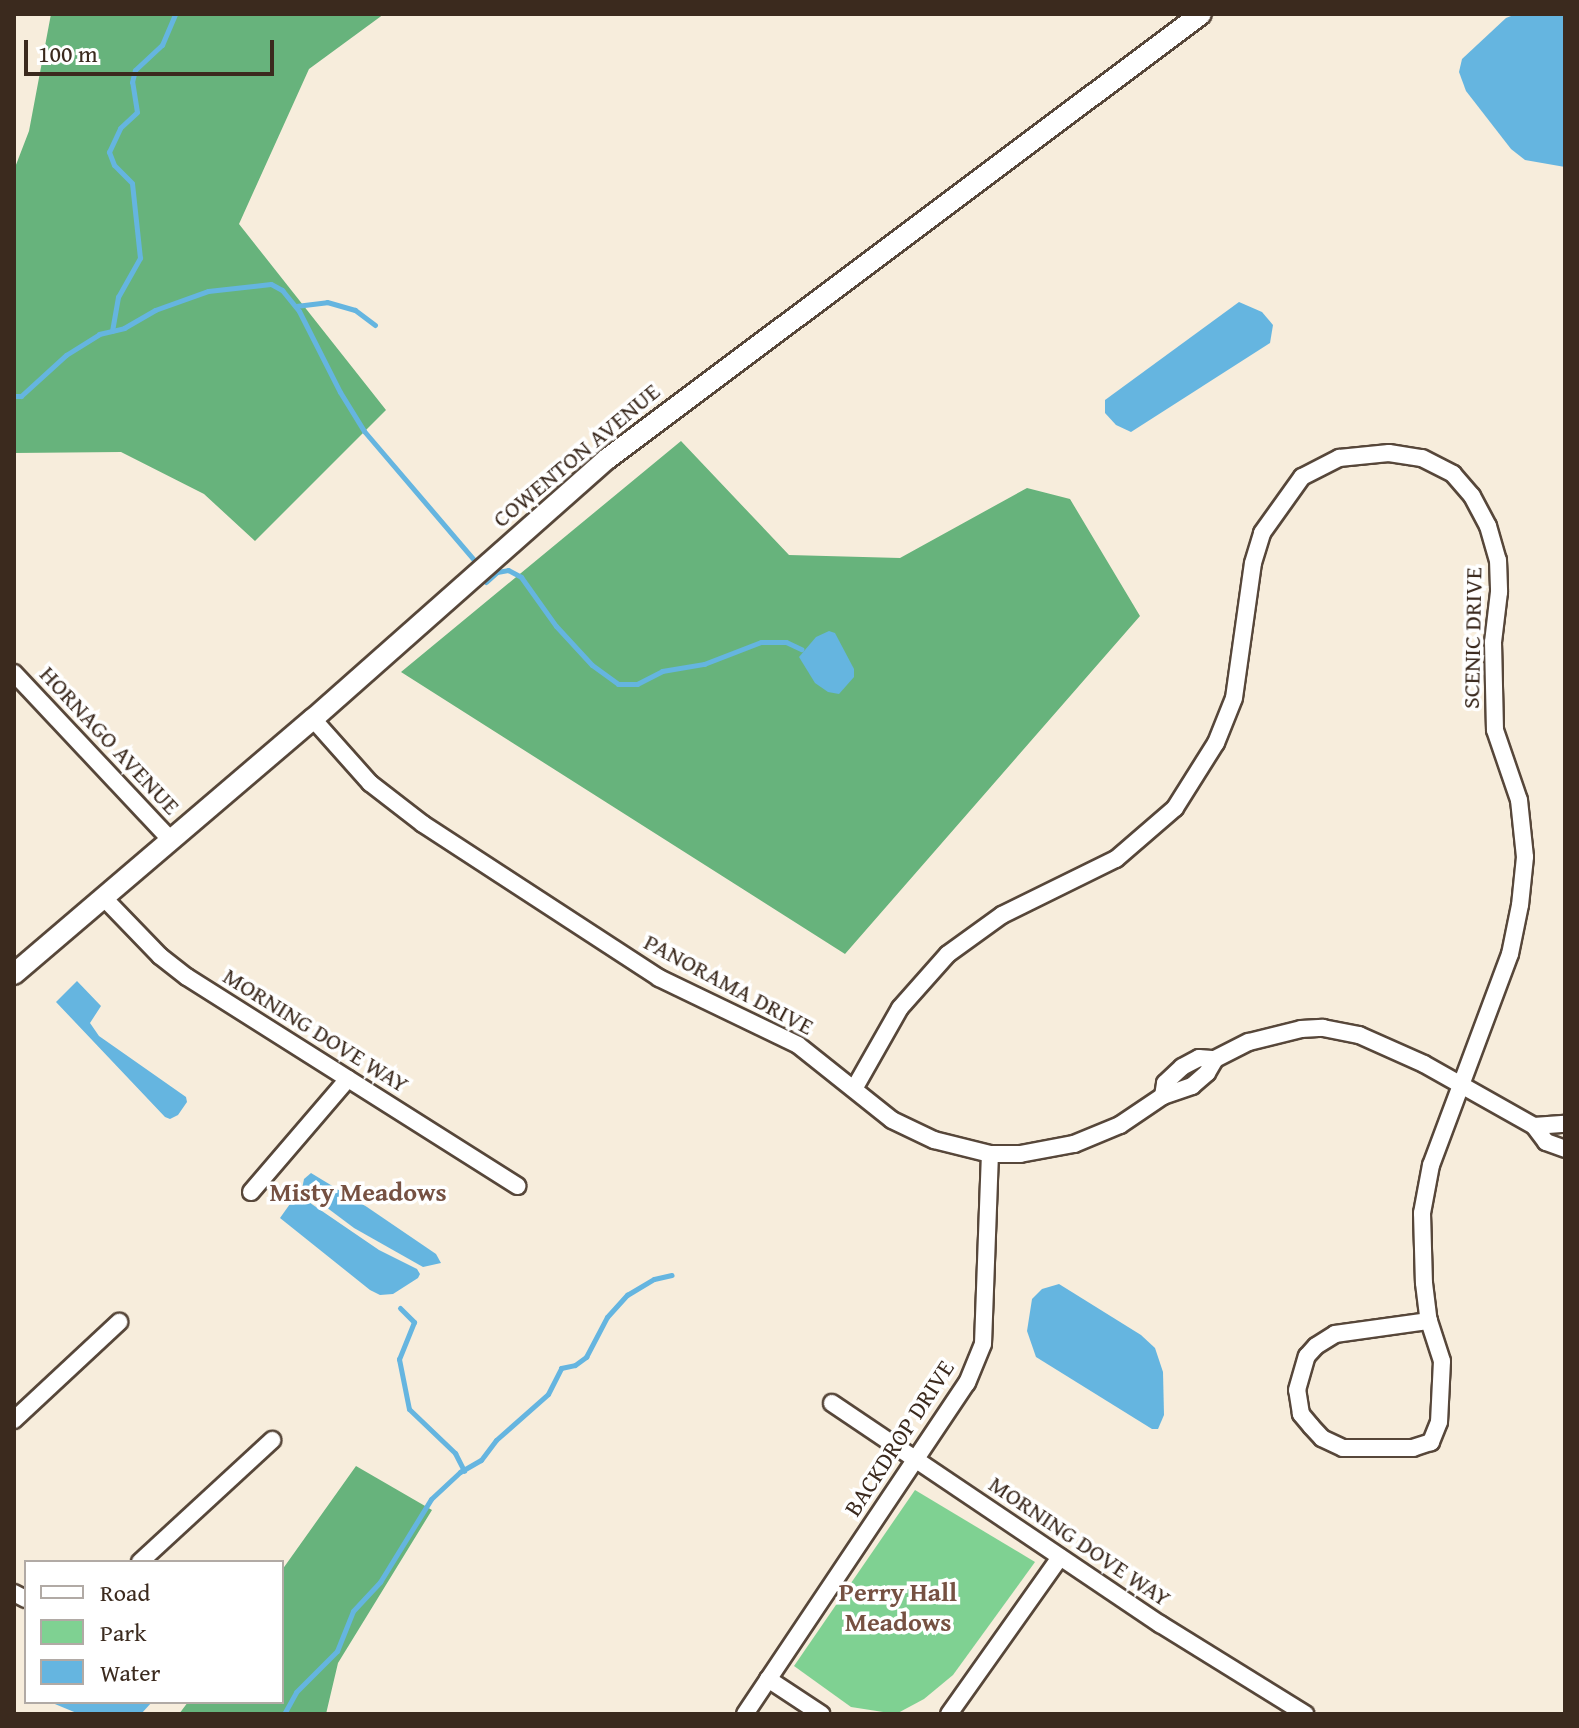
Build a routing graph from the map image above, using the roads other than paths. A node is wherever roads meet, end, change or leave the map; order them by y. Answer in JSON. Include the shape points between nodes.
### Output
{"nodes":[{"id":1,"x":1201,"y":14,"type":"edge"},
{"id":2,"x":14,"y":673,"type":"edge"},
{"id":3,"x":313,"y":719,"type":"junction"},
{"id":4,"x":171,"y":840,"type":"junction"},
{"id":5,"x":104,"y":898,"type":"junction"},
{"id":6,"x":14,"y":974,"type":"edge"},
{"id":7,"x":348,"y":1079,"type":"junction"},
{"id":8,"x":1460,"y":1087,"type":"junction"},
{"id":9,"x":854,"y":1089,"type":"junction"},
{"id":10,"x":1565,"y":1124,"type":"edge"},
{"id":11,"x":1534,"y":1126,"type":"junction"},
{"id":12,"x":1565,"y":1149,"type":"edge"},
{"id":13,"x":990,"y":1154,"type":"junction"},
{"id":14,"x":517,"y":1186,"type":"dead end"},
{"id":15,"x":251,"y":1192,"type":"dead end"},
{"id":16,"x":1429,"y":1321,"type":"junction"},
{"id":17,"x":119,"y":1322,"type":"dead end"},
{"id":18,"x":832,"y":1403,"type":"dead end"},
{"id":19,"x":14,"y":1420,"type":"edge"},
{"id":20,"x":272,"y":1440,"type":"dead end"},
{"id":21,"x":916,"y":1459,"type":"junction"},
{"id":22,"x":1060,"y":1557,"type":"junction"},
{"id":23,"x":142,"y":1560,"type":"edge"},
{"id":24,"x":768,"y":1679,"type":"junction"},
{"id":25,"x":745,"y":1714,"type":"edge"},
{"id":26,"x":821,"y":1714,"type":"edge"},
{"id":27,"x":949,"y":1714,"type":"edge"},
{"id":28,"x":1305,"y":1714,"type":"edge"}],
"edges":[{"from":1,"to":3,"type":"street","name":"COWENTON AVENUE","via":[[634,437]]},
{"from":2,"to":4,"type":"street","name":"HORNAGO AVENUE"},
{"from":3,"to":4,"type":"street","name":"COWENTON AVENUE"},
{"from":3,"to":9,"type":"street","name":"PANORAMA DRIVE","via":[[370,783],[410,815],[633,962],[782,1035]]},
{"from":4,"to":5,"type":"street","name":"COWENTON AVENUE"},
{"from":5,"to":6,"type":"street","name":"COWENTON AVENUE"},
{"from":5,"to":7,"type":"street","name":"MORNING DOVE WAY","via":[[171,966]]},
{"from":7,"to":14,"type":"street","name":"MORNING DOVE WAY"},
{"from":7,"to":15,"type":"street"},
{"from":8,"to":9,"type":"street","name":"SCENIC DRIVE","via":[[1510,954],[1525,857],[1519,800],[1495,730],[1498,560],[1483,516],[1453,474],[1422,458],[1389,453],[1339,458],[1302,477],[1262,533],[1234,698],[1216,743],[1175,808],[1116,859],[1002,915],[948,954],[900,1008]]},
{"from":8,"to":11,"type":"street","name":"PANORAMA DRIVE"},
{"from":8,"to":13,"type":"street","name":"PANORAMA DRIVE","via":[[1359,1035],[1301,1029],[1263,1038],[1215,1059],[1192,1086],[1074,1144]]},
{"from":8,"to":16,"type":"street","name":"SCENIC DRIVE","via":[[1431,1165],[1422,1213],[1420,1252]]},
{"from":9,"to":13,"type":"street","name":"PANORAMA DRIVE","via":[[912,1131]]},
{"from":10,"to":11,"type":"street"},
{"from":11,"to":12,"type":"street","name":"PANORAMA DRIVE","via":[[1546,1142]]},
{"from":13,"to":21,"type":"street","name":"BACKDROP DRIVE","via":[[983,1344],[967,1383]]},
{"from":16,"to":16,"type":"street","name":"SCENIC DRIVE","via":[[1335,1334],[1316,1346],[1307,1356],[1297,1390],[1301,1414],[1322,1438],[1343,1448],[1413,1448],[1431,1442],[1439,1422],[1442,1361]]},
{"from":17,"to":19,"type":"street"},
{"from":18,"to":21,"type":"street","name":"MORNING DOVE WAY"},
{"from":20,"to":23,"type":"street"},
{"from":21,"to":22,"type":"street","name":"MORNING DOVE WAY"},
{"from":21,"to":24,"type":"street","name":"BACKDROP DRIVE"},
{"from":22,"to":27,"type":"street"},
{"from":22,"to":28,"type":"street","name":"MORNING DOVE WAY"},
{"from":24,"to":25,"type":"street","name":"BACKDROP DRIVE"},
{"from":24,"to":26,"type":"street"}]}
